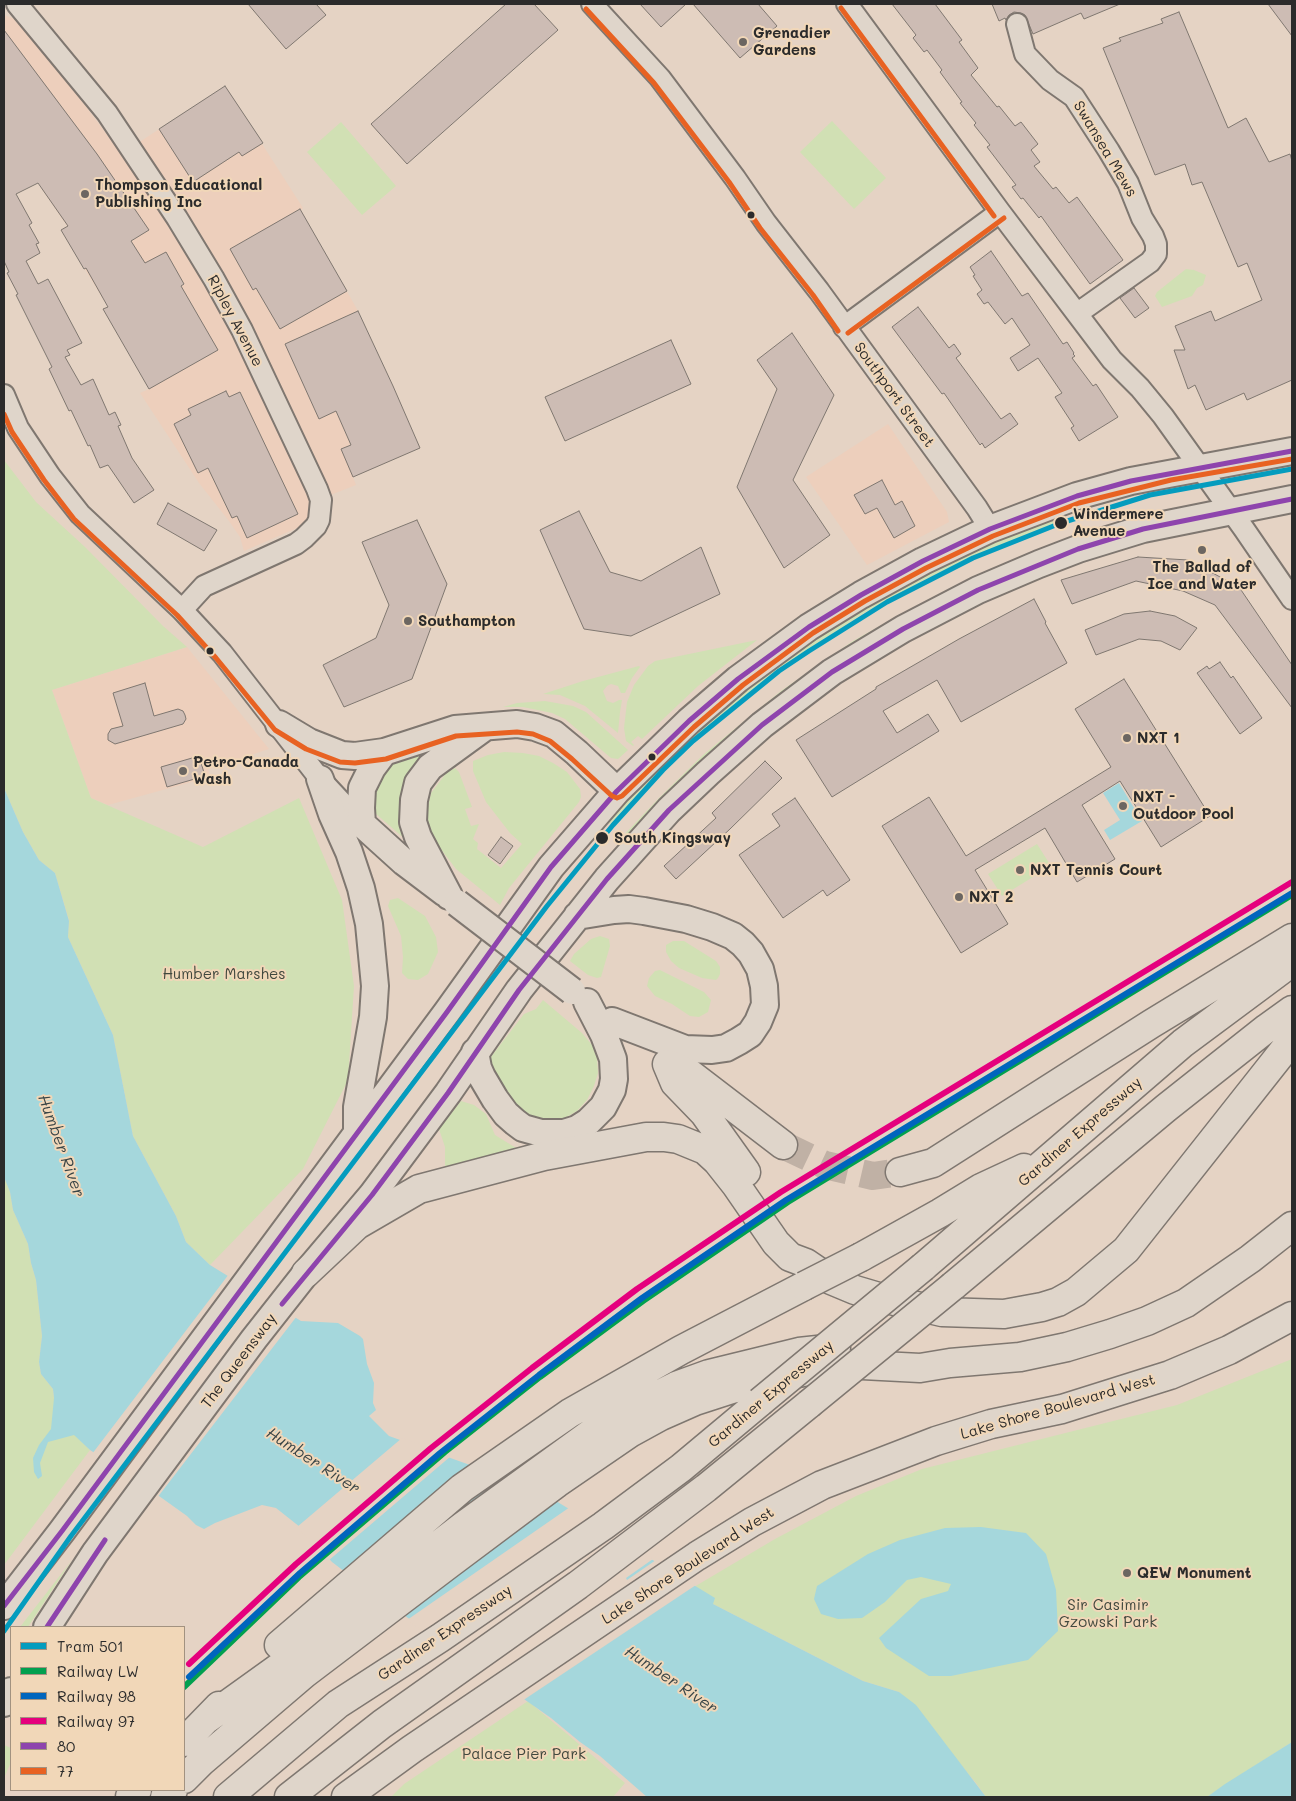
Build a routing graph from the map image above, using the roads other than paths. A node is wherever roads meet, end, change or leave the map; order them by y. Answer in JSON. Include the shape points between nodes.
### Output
{"nodes":[{"id":1,"x":17,"y":4,"type":"edge"},
{"id":2,"x":592,"y":4,"type":"edge"},
{"id":3,"x":847,"y":4,"type":"edge"},
{"id":4,"x":1017,"y":24,"type":"dead end"},
{"id":5,"x":1000,"y":212,"type":"junction"},
{"id":6,"x":1078,"y":313,"type":"junction"},
{"id":7,"x":844,"y":327,"type":"junction"},
{"id":8,"x":4,"y":395,"type":"edge"},
{"id":9,"x":11,"y":424,"type":"edge"},
{"id":10,"x":1292,"y":451,"type":"edge"},
{"id":11,"x":1200,"y":467,"type":"junction"},
{"id":12,"x":1292,"y":499,"type":"edge"},
{"id":13,"x":1232,"y":512,"type":"junction"},
{"id":14,"x":990,"y":529,"type":"junction"},
{"id":15,"x":1292,"y":599,"type":"edge"},
{"id":16,"x":182,"y":610,"type":"junction"},
{"id":17,"x":279,"y":724,"type":"junction"},
{"id":18,"x":485,"y":728,"type":"junction"},
{"id":19,"x":384,"y":752,"type":"junction"},
{"id":20,"x":320,"y":779,"type":"junction"},
{"id":21,"x":617,"y":791,"type":"junction"},
{"id":22,"x":362,"y":824,"type":"junction"},
{"id":23,"x":453,"y":900,"type":"junction"},
{"id":24,"x":577,"y":916,"type":"junction"},
{"id":25,"x":1292,"y":938,"type":"edge"},
{"id":26,"x":1292,"y":962,"type":"edge"},
{"id":27,"x":580,"y":997,"type":"junction"},
{"id":28,"x":1292,"y":1010,"type":"edge"},
{"id":29,"x":612,"y":1021,"type":"junction"},
{"id":30,"x":1292,"y":1040,"type":"edge"},
{"id":31,"x":476,"y":1052,"type":"junction"},
{"id":32,"x":667,"y":1064,"type":"junction"},
{"id":33,"x":357,"y":1132,"type":"junction"},
{"id":34,"x":783,"y":1145,"type":"tunnel mouth"},
{"id":35,"x":1052,"y":1155,"type":"junction"},
{"id":36,"x":900,"y":1172,"type":"tunnel mouth"},
{"id":37,"x":1292,"y":1226,"type":"edge"},
{"id":38,"x":306,"y":1272,"type":"junction"},
{"id":39,"x":805,"y":1275,"type":"junction"},
{"id":40,"x":1291,"y":1317,"type":"edge"},
{"id":41,"x":4,"y":1606,"type":"edge"},
{"id":42,"x":48,"y":1626,"type":"edge"},
{"id":43,"x":286,"y":1664,"type":"junction"},
{"id":44,"x":185,"y":1741,"type":"edge"},
{"id":45,"x":401,"y":1757,"type":"junction"},
{"id":46,"x":185,"y":1778,"type":"edge"},
{"id":47,"x":228,"y":1797,"type":"edge"},
{"id":48,"x":289,"y":1797,"type":"edge"},
{"id":49,"x":346,"y":1797,"type":"edge"},
{"id":50,"x":362,"y":1797,"type":"edge"}],
"edges":[{"from":1,"to":16,"type":"street","name":"Ripley Avenue","via":[[107,113],[214,278],[242,330],[321,500],[319,520],[304,538],[204,586]]},
{"from":2,"to":7,"type":"street","name":"Southport Street","via":[[660,78]]},
{"from":3,"to":5,"type":"street"},
{"from":4,"to":6,"type":"street","name":"Swansea Mews","via":[[1025,54],[1050,80],[1074,97],[1102,139],[1128,183],[1156,244],[1156,254],[1150,262]]},
{"from":5,"to":6,"type":"street"},
{"from":5,"to":7,"type":"street"},
{"from":6,"to":11,"type":"street","via":[[1112,360],[1163,416]]},
{"from":7,"to":14,"type":"street","name":"Southport Street"},
{"from":8,"to":9,"type":"street"},
{"from":9,"to":16,"type":"street","via":[[80,514]]},
{"from":10,"to":11,"type":"main road"},
{"from":11,"to":13,"type":"street"},
{"from":11,"to":14,"type":"main road","via":[[1077,496]]},
{"from":12,"to":13,"type":"main road","name":"The Queensway"},
{"from":13,"to":15,"type":"street"},
{"from":13,"to":24,"type":"main road","name":"The Queensway","via":[[1143,529],[1078,549],[970,594],[903,629],[840,668],[762,725],[670,810]]},
{"from":14,"to":21,"type":"main road","via":[[915,565],[809,626],[689,720]]},
{"from":16,"to":17,"type":"street","via":[[224,654]]},
{"from":17,"to":19,"type":"main road","via":[[309,742],[342,755]]},
{"from":17,"to":20,"type":"street"},
{"from":18,"to":19,"type":"main road","via":[[455,729]]},
{"from":18,"to":21,"type":"main road","via":[[517,724],[554,734]]},
{"from":18,"to":23,"type":"main road","via":[[430,767],[418,784],[414,800],[413,822],[418,837]]},
{"from":19,"to":22,"type":"main road","via":[[362,788]]},
{"from":20,"to":22,"type":"street"},
{"from":20,"to":33,"type":"main road","via":[[349,852],[369,924],[373,1017],[357,1107]]},
{"from":21,"to":33,"type":"main road","via":[[551,867]]},
{"from":22,"to":23,"type":"main road"},
{"from":23,"to":27,"type":"main road","bridge":true},
{"from":24,"to":29,"type":"main road","via":[[629,909],[686,919],[733,936],[751,953],[760,969],[765,1005],[758,1022],[750,1034],[726,1048],[685,1049]]},
{"from":24,"to":31,"type":"main road","name":"The Queensway"},
{"from":25,"to":36,"type":"highway","via":[[932,1163]]},
{"from":26,"to":35,"type":"highway","name":"Gardiner Expressway","via":[[1183,1043]]},
{"from":27,"to":29,"type":"main road"},
{"from":27,"to":31,"type":"main road","via":[[604,1035],[614,1059],[612,1090],[603,1107],[588,1122],[564,1132],[541,1133],[523,1128],[495,1099],[478,1068]]},
{"from":28,"to":48,"type":"highway","name":"Gardiner Expressway","bridge":true,"via":[[1166,1108],[706,1488],[578,1586],[382,1724]]},
{"from":29,"to":32,"type":"main road"},
{"from":30,"to":39,"type":"highway","via":[[1126,1250],[1076,1292],[1058,1302],[1004,1314],[942,1312]]},
{"from":31,"to":38,"type":"main road","name":"The Queensway","via":[[372,1195]]},
{"from":32,"to":34,"type":"highway","via":[[688,1073]]},
{"from":32,"to":39,"type":"highway","via":[[675,1083],[704,1113],[777,1216]]},
{"from":33,"to":41,"type":"main road"},
{"from":35,"to":39,"type":"highway","bridge":true,"via":[[981,1188],[861,1257]]},
{"from":35,"to":47,"type":"highway","name":"Gardiner Expressway","bridge":true,"via":[[681,1468],[440,1638],[338,1704]]},
{"from":37,"to":43,"type":"highway","via":[[1186,1303],[1147,1321],[1067,1347],[1029,1355],[920,1368],[842,1364],[768,1379],[695,1401],[661,1416],[621,1426],[557,1483]]},
{"from":38,"to":39,"type":"highway","via":[[357,1225],[419,1189],[544,1156],[646,1136],[678,1139],[705,1150],[717,1161],[776,1243]]},
{"from":38,"to":42,"type":"main road","name":"The Queensway","via":[[95,1553]]},
{"from":39,"to":43,"type":"highway","via":[[570,1412],[462,1488]]},
{"from":40,"to":45,"type":"highway","name":"Lake Shore Boulevard West","via":[[1229,1350],[1170,1375],[936,1441],[822,1485],[697,1556]]},
{"from":43,"to":44,"type":"highway","via":[[207,1719]]},
{"from":43,"to":46,"type":"highway"},
{"from":45,"to":49,"type":"highway","name":"Lake Shore Boulevard West"},
{"from":45,"to":50,"type":"highway","via":[[383,1780]]}]}
